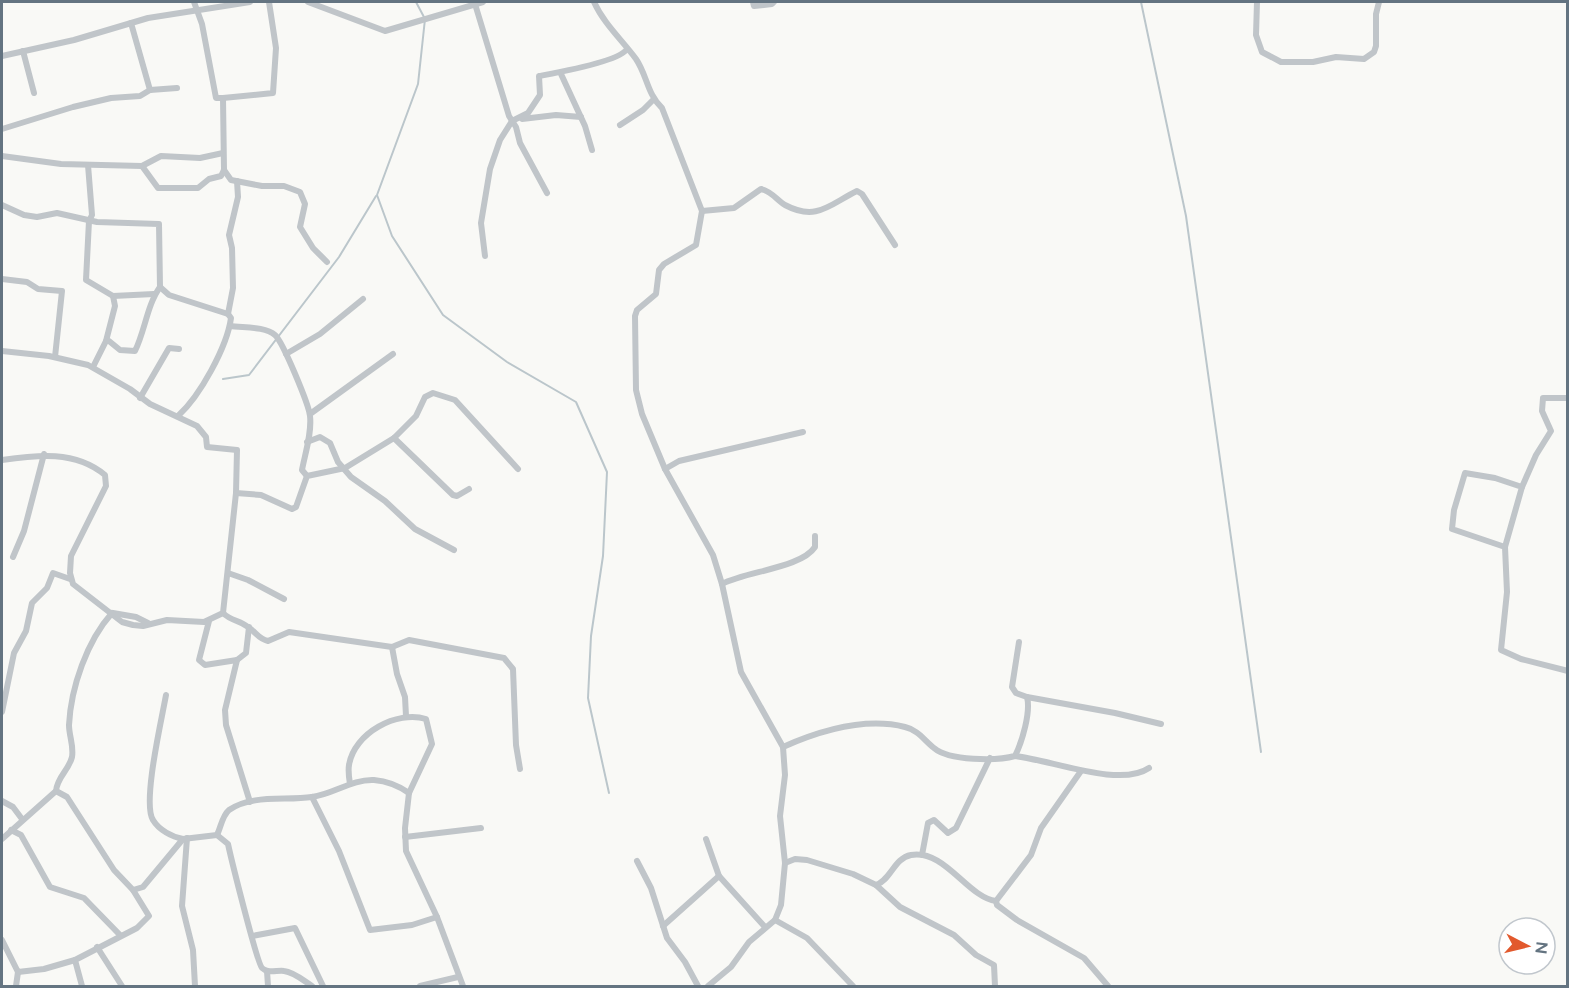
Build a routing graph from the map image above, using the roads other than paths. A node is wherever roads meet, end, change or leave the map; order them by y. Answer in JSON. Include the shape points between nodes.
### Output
{"nodes":[{"id":1,"x":194,"y":2,"type":"edge"},
{"id":2,"x":250,"y":2,"type":"edge"},
{"id":3,"x":268,"y":2,"type":"edge"},
{"id":4,"x":308,"y":2,"type":"edge"},
{"id":5,"x":483,"y":2,"type":"edge"},
{"id":6,"x":594,"y":2,"type":"edge"},
{"id":7,"x":753,"y":2,"type":"edge"},
{"id":8,"x":774,"y":2,"type":"edge"},
{"id":9,"x":1257,"y":2,"type":"edge"},
{"id":10,"x":1379,"y":2,"type":"edge"},
{"id":11,"x":234,"y":3,"type":"edge"},
{"id":12,"x":475,"y":4,"type":"junction"},
{"id":13,"x":197,"y":10,"type":"junction"},
{"id":14,"x":131,"y":23,"type":"junction"},
{"id":15,"x":627,"y":49,"type":"junction"},
{"id":16,"x":23,"y":51,"type":"junction"},
{"id":17,"x":2,"y":56,"type":"edge"},
{"id":18,"x":561,"y":74,"type":"junction"},
{"id":19,"x":177,"y":88,"type":"dead end"},
{"id":20,"x":150,"y":90,"type":"junction"},
{"id":21,"x":34,"y":93,"type":"dead end"},
{"id":22,"x":223,"y":98,"type":"junction"},
{"id":23,"x":653,"y":100,"type":"junction"},
{"id":24,"x":581,"y":117,"type":"junction"},
{"id":25,"x":515,"y":120,"type":"junction"},
{"id":26,"x":620,"y":124,"type":"dead end"},
{"id":27,"x":2,"y":129,"type":"edge"},
{"id":28,"x":592,"y":150,"type":"dead end"},
{"id":29,"x":223,"y":153,"type":"junction"},
{"id":30,"x":2,"y":156,"type":"edge"},
{"id":31,"x":88,"y":165,"type":"junction"},
{"id":32,"x":142,"y":166,"type":"junction"},
{"id":33,"x":224,"y":170,"type":"junction"},
{"id":34,"x":237,"y":181,"type":"junction"},
{"id":35,"x":547,"y":193,"type":"dead end"},
{"id":36,"x":2,"y":206,"type":"edge"},
{"id":37,"x":702,"y":211,"type":"junction"},
{"id":38,"x":89,"y":221,"type":"junction"},
{"id":39,"x":895,"y":245,"type":"dead end"},
{"id":40,"x":485,"y":256,"type":"dead end"},
{"id":41,"x":327,"y":262,"type":"dead end"},
{"id":42,"x":2,"y":279,"type":"edge"},
{"id":43,"x":160,"y":287,"type":"junction"},
{"id":44,"x":154,"y":294,"type":"junction"},
{"id":45,"x":113,"y":296,"type":"junction"},
{"id":46,"x":363,"y":299,"type":"dead end"},
{"id":47,"x":228,"y":314,"type":"junction"},
{"id":48,"x":230,"y":327,"type":"junction"},
{"id":49,"x":106,"y":341,"type":"junction"},
{"id":50,"x":178,"y":349,"type":"dead end"},
{"id":51,"x":2,"y":351,"type":"edge"},
{"id":52,"x":286,"y":354,"type":"junction"},
{"id":53,"x":393,"y":354,"type":"dead end"},
{"id":54,"x":55,"y":357,"type":"junction"},
{"id":55,"x":93,"y":368,"type":"junction"},
{"id":56,"x":140,"y":398,"type":"junction"},
{"id":57,"x":1568,"y":398,"type":"edge"},
{"id":58,"x":310,"y":414,"type":"junction"},
{"id":59,"x":178,"y":416,"type":"junction"},
{"id":60,"x":803,"y":432,"type":"dead end"},
{"id":61,"x":394,"y":438,"type":"junction"},
{"id":62,"x":307,"y":442,"type":"junction"},
{"id":63,"x":44,"y":454,"type":"junction"},
{"id":64,"x":2,"y":460,"type":"edge"},
{"id":65,"x":345,"y":468,"type":"junction"},
{"id":66,"x":518,"y":469,"type":"dead end"},
{"id":67,"x":665,"y":469,"type":"junction"},
{"id":68,"x":307,"y":476,"type":"junction"},
{"id":69,"x":1522,"y":487,"type":"junction"},
{"id":70,"x":469,"y":489,"type":"dead end"},
{"id":71,"x":236,"y":493,"type":"junction"},
{"id":72,"x":815,"y":536,"type":"dead end"},
{"id":73,"x":1505,"y":547,"type":"junction"},
{"id":74,"x":454,"y":550,"type":"dead end"},
{"id":75,"x":13,"y":556,"type":"dead end"},
{"id":76,"x":228,"y":573,"type":"junction"},
{"id":77,"x":70,"y":579,"type":"junction"},
{"id":78,"x":722,"y":584,"type":"junction"},
{"id":79,"x":284,"y":599,"type":"dead end"},
{"id":80,"x":112,"y":613,"type":"junction"},
{"id":81,"x":222,"y":613,"type":"junction"},
{"id":82,"x":209,"y":621,"type":"junction"},
{"id":83,"x":249,"y":627,"type":"junction"},
{"id":84,"x":1019,"y":642,"type":"dead end"},
{"id":85,"x":392,"y":647,"type":"junction"},
{"id":86,"x":237,"y":660,"type":"junction"},
{"id":87,"x":1568,"y":671,"type":"edge"},
{"id":88,"x":166,"y":695,"type":"dead end"},
{"id":89,"x":1028,"y":697,"type":"junction"},
{"id":90,"x":2,"y":712,"type":"edge"},
{"id":91,"x":406,"y":716,"type":"junction"},
{"id":92,"x":1161,"y":724,"type":"dead end"},
{"id":93,"x":783,"y":747,"type":"junction"},
{"id":94,"x":1016,"y":756,"type":"junction"},
{"id":95,"x":990,"y":759,"type":"junction"},
{"id":96,"x":1149,"y":768,"type":"dead end"},
{"id":97,"x":520,"y":770,"type":"dead end"},
{"id":98,"x":1081,"y":771,"type":"junction"},
{"id":99,"x":350,"y":784,"type":"junction"},
{"id":100,"x":56,"y":791,"type":"junction"},
{"id":101,"x":409,"y":793,"type":"junction"},
{"id":102,"x":312,"y":797,"type":"junction"},
{"id":103,"x":2,"y":801,"type":"edge"},
{"id":104,"x":250,"y":802,"type":"junction"},
{"id":105,"x":22,"y":819,"type":"junction"},
{"id":106,"x":481,"y":828,"type":"dead end"},
{"id":107,"x":11,"y":830,"type":"junction"},
{"id":108,"x":217,"y":835,"type":"junction"},
{"id":109,"x":405,"y":837,"type":"junction"},
{"id":110,"x":2,"y":838,"type":"edge"},
{"id":111,"x":185,"y":838,"type":"junction"},
{"id":112,"x":706,"y":840,"type":"dead end"},
{"id":113,"x":922,"y":855,"type":"junction"},
{"id":114,"x":638,"y":861,"type":"dead end"},
{"id":115,"x":785,"y":863,"type":"junction"},
{"id":116,"x":719,"y":876,"type":"junction"},
{"id":117,"x":876,"y":885,"type":"junction"},
{"id":118,"x":133,"y":890,"type":"junction"},
{"id":119,"x":996,"y":901,"type":"junction"},
{"id":120,"x":437,"y":917,"type":"junction"},
{"id":121,"x":775,"y":921,"type":"junction"},
{"id":122,"x":663,"y":926,"type":"junction"},
{"id":123,"x":765,"y":927,"type":"junction"},
{"id":124,"x":120,"y":935,"type":"junction"},
{"id":125,"x":252,"y":936,"type":"junction"},
{"id":126,"x":2,"y":940,"type":"edge"},
{"id":127,"x":97,"y":947,"type":"junction"},
{"id":128,"x":75,"y":960,"type":"junction"},
{"id":129,"x":267,"y":971,"type":"junction"},
{"id":130,"x":18,"y":972,"type":"junction"},
{"id":131,"x":458,"y":977,"type":"junction"},
{"id":132,"x":323,"y":986,"type":"edge"},
{"id":133,"x":16,"y":987,"type":"edge"},
{"id":134,"x":82,"y":987,"type":"edge"},
{"id":135,"x":122,"y":987,"type":"edge"},
{"id":136,"x":195,"y":987,"type":"edge"},
{"id":137,"x":268,"y":987,"type":"edge"},
{"id":138,"x":312,"y":987,"type":"edge"},
{"id":139,"x":420,"y":987,"type":"edge"},
{"id":140,"x":463,"y":987,"type":"edge"},
{"id":141,"x":698,"y":987,"type":"edge"},
{"id":142,"x":708,"y":987,"type":"edge"},
{"id":143,"x":853,"y":987,"type":"edge"},
{"id":144,"x":995,"y":987,"type":"edge"},
{"id":145,"x":1108,"y":987,"type":"edge"}],
"edges":[{"from":1,"to":13,"type":"street"},
{"from":2,"to":11,"type":"street"},
{"from":3,"to":22,"type":"street","via":[[276,48],[273,93]]},
{"from":4,"to":12,"type":"street","via":[[385,31]]},
{"from":5,"to":12,"type":"street"},
{"from":6,"to":15,"type":"street"},
{"from":7,"to":8,"type":"street","via":[[758,7]]},
{"from":9,"to":10,"type":"street","via":[[1256,35],[1262,52],[1281,62],[1336,57],[1364,59],[1377,46]]},
{"from":11,"to":13,"type":"street"},
{"from":12,"to":25,"type":"street","via":[[489,57]]},
{"from":13,"to":14,"type":"street"},
{"from":13,"to":22,"type":"street","via":[[214,94]]},
{"from":14,"to":16,"type":"street"},
{"from":14,"to":20,"type":"street"},
{"from":15,"to":18,"type":"street","via":[[619,57]]},
{"from":15,"to":23,"type":"street","via":[[637,62]]},
{"from":16,"to":17,"type":"street"},
{"from":16,"to":21,"type":"street"},
{"from":18,"to":24,"type":"street"},
{"from":18,"to":25,"type":"street","via":[[538,76],[540,95],[532,110]]},
{"from":19,"to":20,"type":"street"},
{"from":20,"to":27,"type":"street","via":[[140,96],[73,107]]},
{"from":22,"to":29,"type":"street"},
{"from":23,"to":26,"type":"street"},
{"from":23,"to":37,"type":"street","via":[[662,108]]},
{"from":24,"to":25,"type":"street","via":[[556,115]]},
{"from":24,"to":28,"type":"street"},
{"from":25,"to":35,"type":"street","via":[[520,144]]},
{"from":25,"to":40,"type":"street","via":[[500,140],[484,195],[481,223]]},
{"from":29,"to":32,"type":"street","via":[[200,158],[161,156]]},
{"from":29,"to":33,"type":"street"},
{"from":30,"to":31,"type":"street"},
{"from":31,"to":32,"type":"street"},
{"from":31,"to":38,"type":"street","via":[[92,215]]},
{"from":32,"to":33,"type":"street","via":[[158,188],[198,188],[221,176]]},
{"from":33,"to":34,"type":"street","via":[[231,180]]},
{"from":34,"to":41,"type":"street","via":[[284,186],[300,192],[305,204],[300,227]]},
{"from":34,"to":47,"type":"street","via":[[238,197],[229,235],[233,288]]},
{"from":36,"to":38,"type":"street","via":[[24,215],[69,214]]},
{"from":37,"to":39,"type":"street","via":[[734,208],[761,189],[789,206],[818,212],[860,192]]},
{"from":37,"to":67,"type":"street","via":[[696,245],[664,264],[659,270],[656,294],[635,316],[636,390]]},
{"from":38,"to":43,"type":"street","via":[[159,224]]},
{"from":38,"to":45,"type":"street","via":[[86,279]]},
{"from":42,"to":54,"type":"street","via":[[62,291]]},
{"from":43,"to":44,"type":"street"},
{"from":43,"to":47,"type":"street","via":[[169,295]]},
{"from":44,"to":45,"type":"street"},
{"from":44,"to":49,"type":"street","via":[[135,351],[120,350]]},
{"from":45,"to":49,"type":"street","via":[[115,306]]},
{"from":46,"to":52,"type":"street","via":[[320,334]]},
{"from":47,"to":48,"type":"street"},
{"from":48,"to":52,"type":"street","via":[[261,329],[275,335]]},
{"from":48,"to":59,"type":"street","via":[[211,372]]},
{"from":49,"to":55,"type":"street"},
{"from":50,"to":56,"type":"street","via":[[169,348]]},
{"from":51,"to":54,"type":"street"},
{"from":52,"to":58,"type":"street"},
{"from":53,"to":58,"type":"street"},
{"from":54,"to":55,"type":"street"},
{"from":55,"to":56,"type":"street"},
{"from":56,"to":59,"type":"street"},
{"from":57,"to":69,"type":"street","via":[[1543,398],[1542,411],[1551,431]]},
{"from":58,"to":62,"type":"street"},
{"from":59,"to":71,"type":"street","via":[[197,426],[206,437],[207,447],[237,452]]},
{"from":60,"to":67,"type":"street","via":[[679,461]]},
{"from":61,"to":65,"type":"street"},
{"from":61,"to":66,"type":"street","via":[[416,416],[428,393],[450,397]]},
{"from":61,"to":70,"type":"street","via":[[453,495]]},
{"from":62,"to":65,"type":"street","via":[[320,437],[330,443]]},
{"from":62,"to":68,"type":"street","via":[[302,470]]},
{"from":63,"to":64,"type":"street"},
{"from":63,"to":75,"type":"street","via":[[24,531]]},
{"from":63,"to":77,"type":"street","via":[[90,465],[105,475],[106,481],[70,556]]},
{"from":65,"to":68,"type":"street"},
{"from":65,"to":74,"type":"street","via":[[415,529]]},
{"from":67,"to":78,"type":"street","via":[[713,555]]},
{"from":68,"to":71,"type":"street","via":[[292,509],[261,495]]},
{"from":69,"to":73,"type":"street"},
{"from":69,"to":73,"type":"street","via":[[1465,473],[1454,510],[1452,529]]},
{"from":71,"to":76,"type":"street"},
{"from":72,"to":78,"type":"street","via":[[815,547],[805,556]]},
{"from":73,"to":87,"type":"street","via":[[1507,592],[1501,650]]},
{"from":76,"to":79,"type":"street"},
{"from":76,"to":81,"type":"street"},
{"from":77,"to":80,"type":"street"},
{"from":77,"to":90,"type":"street","via":[[53,573],[32,603],[26,631],[14,653]]},
{"from":78,"to":93,"type":"street","via":[[741,672]]},
{"from":80,"to":82,"type":"street","via":[[122,622],[143,626]]},
{"from":80,"to":100,"type":"street","via":[[102,625],[76,684],[69,728],[72,759],[58,780]]},
{"from":81,"to":82,"type":"street"},
{"from":81,"to":83,"type":"street"},
{"from":82,"to":86,"type":"street","via":[[199,660],[205,665]]},
{"from":83,"to":85,"type":"street","via":[[268,641],[289,632]]},
{"from":83,"to":86,"type":"street","via":[[246,653]]},
{"from":84,"to":89,"type":"street","via":[[1012,687]]},
{"from":85,"to":91,"type":"street"},
{"from":85,"to":97,"type":"street","via":[[409,640],[504,658],[513,669]]},
{"from":86,"to":104,"type":"street","via":[[225,710],[226,725]]},
{"from":88,"to":111,"type":"street","via":[[154,763],[151,818],[174,837]]},
{"from":89,"to":92,"type":"street"},
{"from":89,"to":94,"type":"street"},
{"from":91,"to":99,"type":"street","via":[[365,737],[349,765]]},
{"from":91,"to":101,"type":"street","via":[[426,719],[432,735],[432,744]]},
{"from":93,"to":95,"type":"street","via":[[852,725],[881,725],[905,727],[935,749],[954,756]]},
{"from":93,"to":115,"type":"street","via":[[780,816]]},
{"from":94,"to":95,"type":"street"},
{"from":94,"to":98,"type":"street","via":[[1056,762]]},
{"from":95,"to":113,"type":"street","via":[[956,828],[948,833],[934,820],[928,823]]},
{"from":96,"to":98,"type":"street","via":[[1129,776]]},
{"from":98,"to":119,"type":"street","via":[[1041,828],[1031,855],[1014,881]]},
{"from":99,"to":101,"type":"street","via":[[375,780]]},
{"from":99,"to":102,"type":"street"},
{"from":100,"to":105,"type":"street"},
{"from":100,"to":118,"type":"street","via":[[67,797],[114,870]]},
{"from":101,"to":109,"type":"street"},
{"from":102,"to":104,"type":"street"},
{"from":102,"to":120,"type":"street","via":[[339,851],[370,930],[412,925]]},
{"from":103,"to":105,"type":"street"},
{"from":104,"to":108,"type":"street","via":[[230,809]]},
{"from":105,"to":107,"type":"street"},
{"from":106,"to":109,"type":"street"},
{"from":107,"to":110,"type":"street"},
{"from":107,"to":124,"type":"street","via":[[21,835],[50,886],[84,898]]},
{"from":108,"to":111,"type":"street"},
{"from":108,"to":125,"type":"street","via":[[228,844]]},
{"from":109,"to":120,"type":"street","via":[[406,851]]},
{"from":111,"to":118,"type":"street","via":[[143,887]]},
{"from":111,"to":136,"type":"street","via":[[182,906],[193,950]]},
{"from":112,"to":116,"type":"street"},
{"from":113,"to":117,"type":"street","via":[[908,855]]},
{"from":113,"to":119,"type":"street"},
{"from":114,"to":122,"type":"street"},
{"from":115,"to":117,"type":"street","via":[[807,860]]},
{"from":115,"to":121,"type":"street","via":[[781,905]]},
{"from":116,"to":122,"type":"street"},
{"from":116,"to":123,"type":"street"},
{"from":117,"to":144,"type":"street","via":[[900,907],[954,935],[976,955],[990,961],[994,965]]},
{"from":118,"to":124,"type":"street","via":[[149,916],[137,928]]},
{"from":119,"to":145,"type":"street","via":[[1017,920],[1084,958]]},
{"from":120,"to":131,"type":"street"},
{"from":121,"to":123,"type":"street"},
{"from":121,"to":143,"type":"street","via":[[807,938]]},
{"from":122,"to":141,"type":"street"},
{"from":123,"to":142,"type":"street"},
{"from":124,"to":127,"type":"street"},
{"from":125,"to":129,"type":"street","via":[[256,956]]},
{"from":125,"to":132,"type":"street","via":[[295,928]]},
{"from":126,"to":130,"type":"street"},
{"from":127,"to":128,"type":"street"},
{"from":127,"to":135,"type":"street"},
{"from":128,"to":130,"type":"street"},
{"from":128,"to":134,"type":"street"},
{"from":129,"to":137,"type":"street"},
{"from":129,"to":138,"type":"street","via":[[285,971]]},
{"from":130,"to":133,"type":"street"},
{"from":131,"to":139,"type":"street"},
{"from":131,"to":140,"type":"street"}]}
